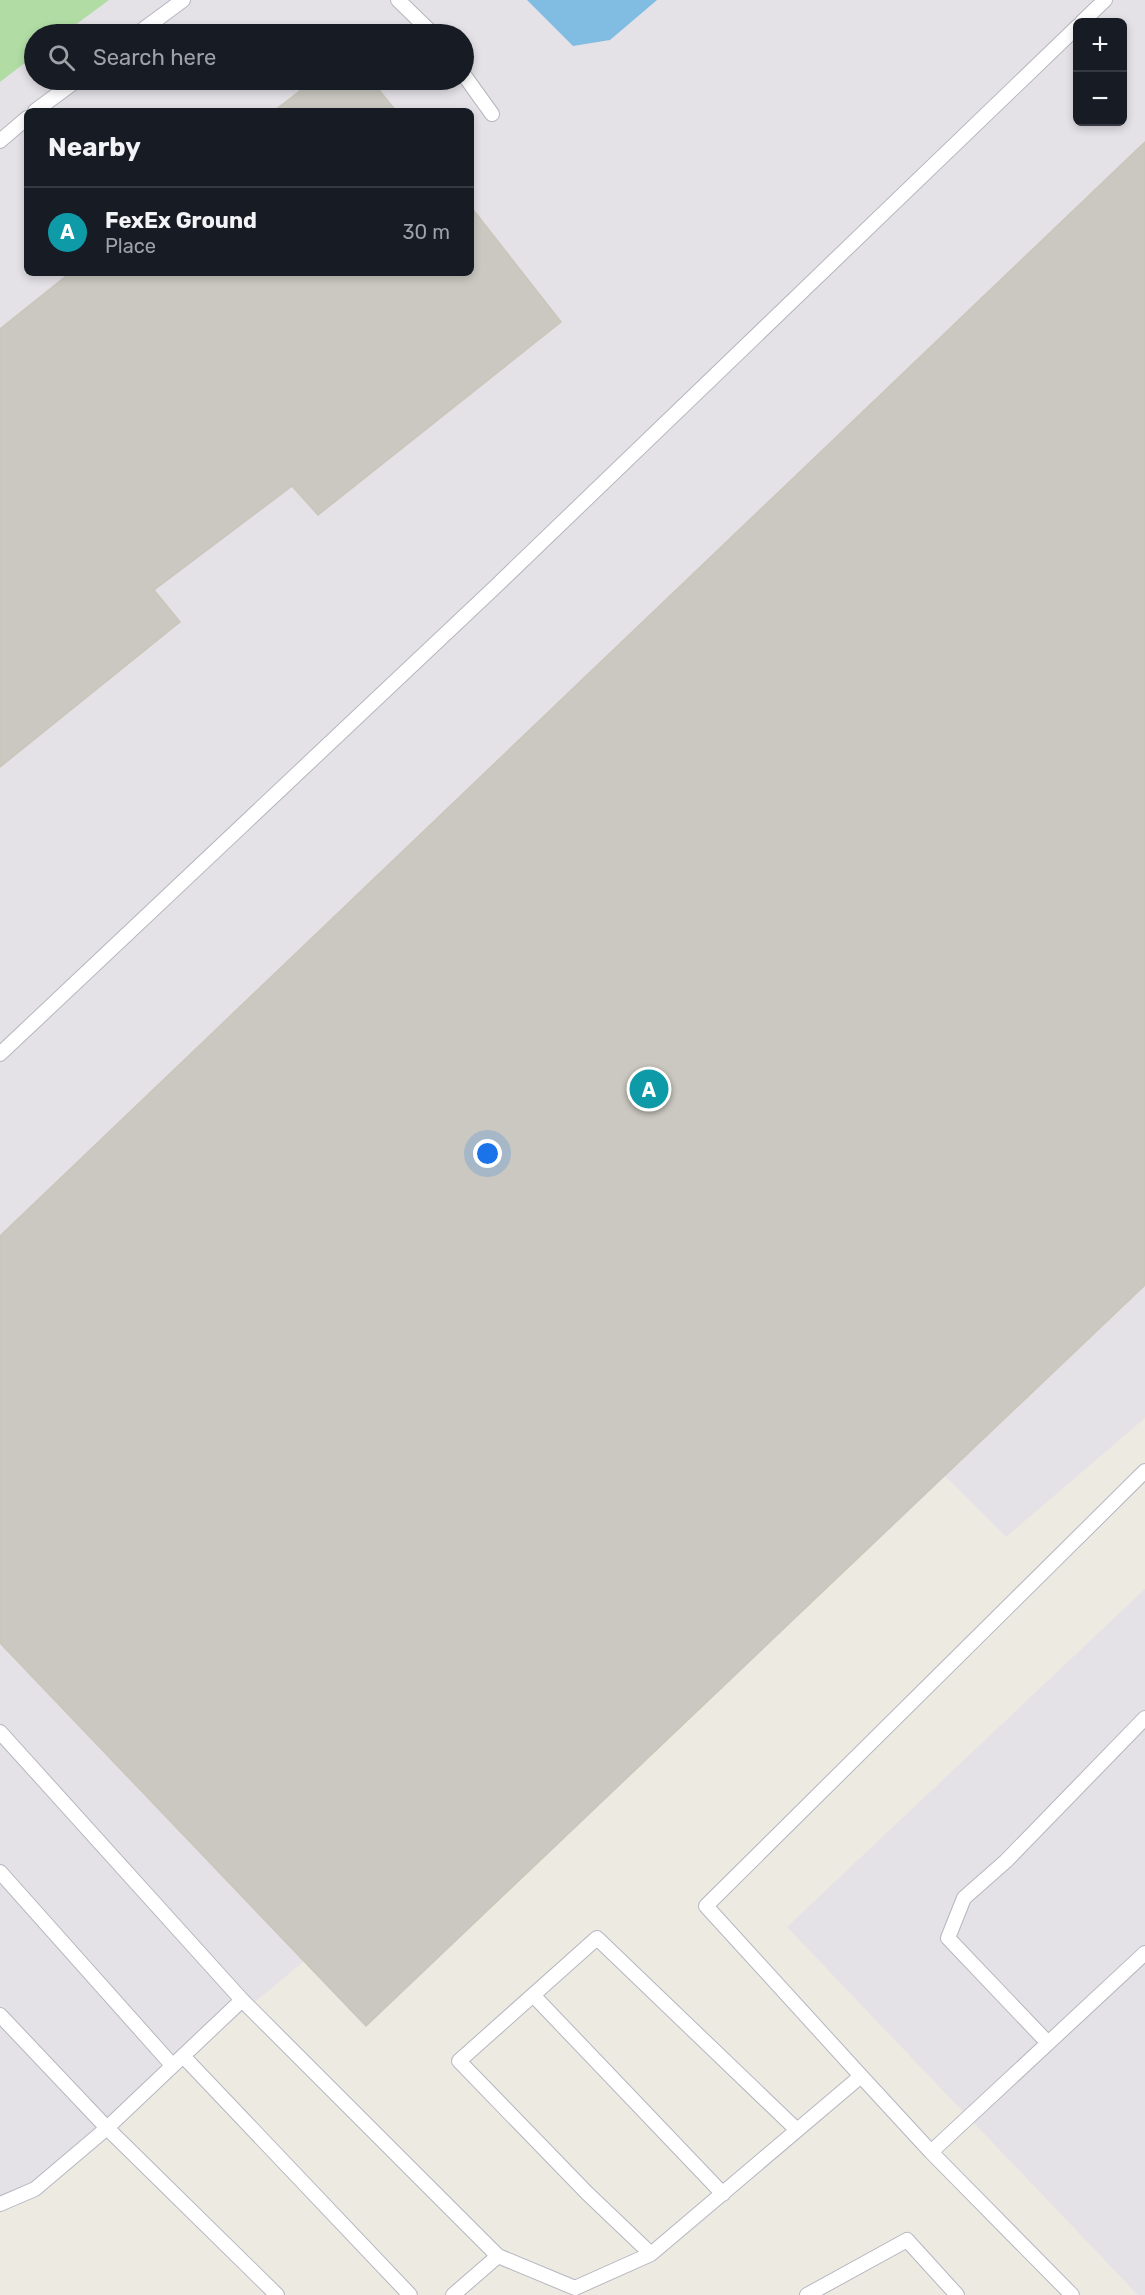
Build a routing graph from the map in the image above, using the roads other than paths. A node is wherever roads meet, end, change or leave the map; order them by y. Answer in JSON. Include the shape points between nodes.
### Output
{"nodes":[{"id":1,"x":183,"y":0,"type":"edge"},
{"id":2,"x":398,"y":0,"type":"edge"},
{"id":3,"x":1105,"y":0,"type":"edge"},
{"id":4,"x":1086,"y":18,"type":"edge"},
{"id":5,"x":151,"y":24,"type":"edge"},
{"id":6,"x":422,"y":24,"type":"edge"},
{"id":7,"x":1073,"y":30,"type":"edge"},
{"id":8,"x":474,"y":89,"type":"edge"},
{"id":9,"x":64,"y":90,"type":"edge"},
{"id":10,"x":40,"y":108,"type":"edge"},
{"id":11,"x":492,"y":114,"type":"dead end"},
{"id":12,"x":24,"y":121,"type":"edge"},
{"id":13,"x":0,"y":141,"type":"edge"},
{"id":14,"x":0,"y":1054,"type":"edge"},
{"id":15,"x":1145,"y":1471,"type":"edge"},
{"id":16,"x":1145,"y":1718,"type":"edge"},
{"id":17,"x":0,"y":1732,"type":"edge"},
{"id":18,"x":0,"y":1872,"type":"edge"},
{"id":19,"x":1145,"y":1953,"type":"edge"},
{"id":20,"x":533,"y":1995,"type":"junction"},
{"id":21,"x":242,"y":2000,"type":"junction"},
{"id":22,"x":0,"y":2015,"type":"edge"},
{"id":23,"x":1048,"y":2043,"type":"junction"},
{"id":24,"x":177,"y":2060,"type":"junction"},
{"id":25,"x":861,"y":2076,"type":"junction"},
{"id":26,"x":107,"y":2128,"type":"junction"},
{"id":27,"x":797,"y":2130,"type":"junction"},
{"id":28,"x":931,"y":2152,"type":"junction"},
{"id":29,"x":723,"y":2194,"type":"junction"},
{"id":30,"x":0,"y":2204,"type":"edge"},
{"id":31,"x":651,"y":2254,"type":"junction"},
{"id":32,"x":498,"y":2256,"type":"junction"},
{"id":33,"x":277,"y":2295,"type":"edge"},
{"id":34,"x":410,"y":2295,"type":"edge"},
{"id":35,"x":453,"y":2295,"type":"edge"},
{"id":36,"x":807,"y":2295,"type":"edge"},
{"id":37,"x":957,"y":2295,"type":"edge"},
{"id":38,"x":1072,"y":2295,"type":"edge"}],
"edges":[{"from":1,"to":5,"type":"lane"},
{"from":2,"to":6,"type":"lane"},
{"from":3,"to":4,"type":"lane"},
{"from":7,"to":14,"type":"lane","via":[[493,589]]},
{"from":8,"to":11,"type":"lane"},
{"from":9,"to":10,"type":"lane"},
{"from":12,"to":13,"type":"lane"},
{"from":15,"to":25,"type":"lane","via":[[706,1906]]},
{"from":16,"to":23,"type":"lane","via":[[1006,1861],[964,1898],[948,1938]]},
{"from":17,"to":21,"type":"lane"},
{"from":18,"to":24,"type":"lane"},
{"from":19,"to":23,"type":"lane"},
{"from":20,"to":27,"type":"lane","via":[[597,1938]]},
{"from":20,"to":29,"type":"lane"},
{"from":20,"to":31,"type":"lane","via":[[459,2061]]},
{"from":21,"to":24,"type":"lane"},
{"from":21,"to":32,"type":"lane"},
{"from":22,"to":26,"type":"lane"},
{"from":23,"to":28,"type":"lane"},
{"from":24,"to":26,"type":"lane"},
{"from":24,"to":34,"type":"lane"},
{"from":25,"to":27,"type":"lane"},
{"from":25,"to":28,"type":"lane"},
{"from":26,"to":30,"type":"lane","via":[[35,2189]]},
{"from":26,"to":33,"type":"lane"},
{"from":27,"to":29,"type":"lane"},
{"from":28,"to":38,"type":"lane"},
{"from":29,"to":31,"type":"lane"},
{"from":31,"to":32,"type":"lane","via":[[574,2288]]},
{"from":32,"to":35,"type":"lane"},
{"from":36,"to":37,"type":"lane","via":[[907,2240]]}]}
